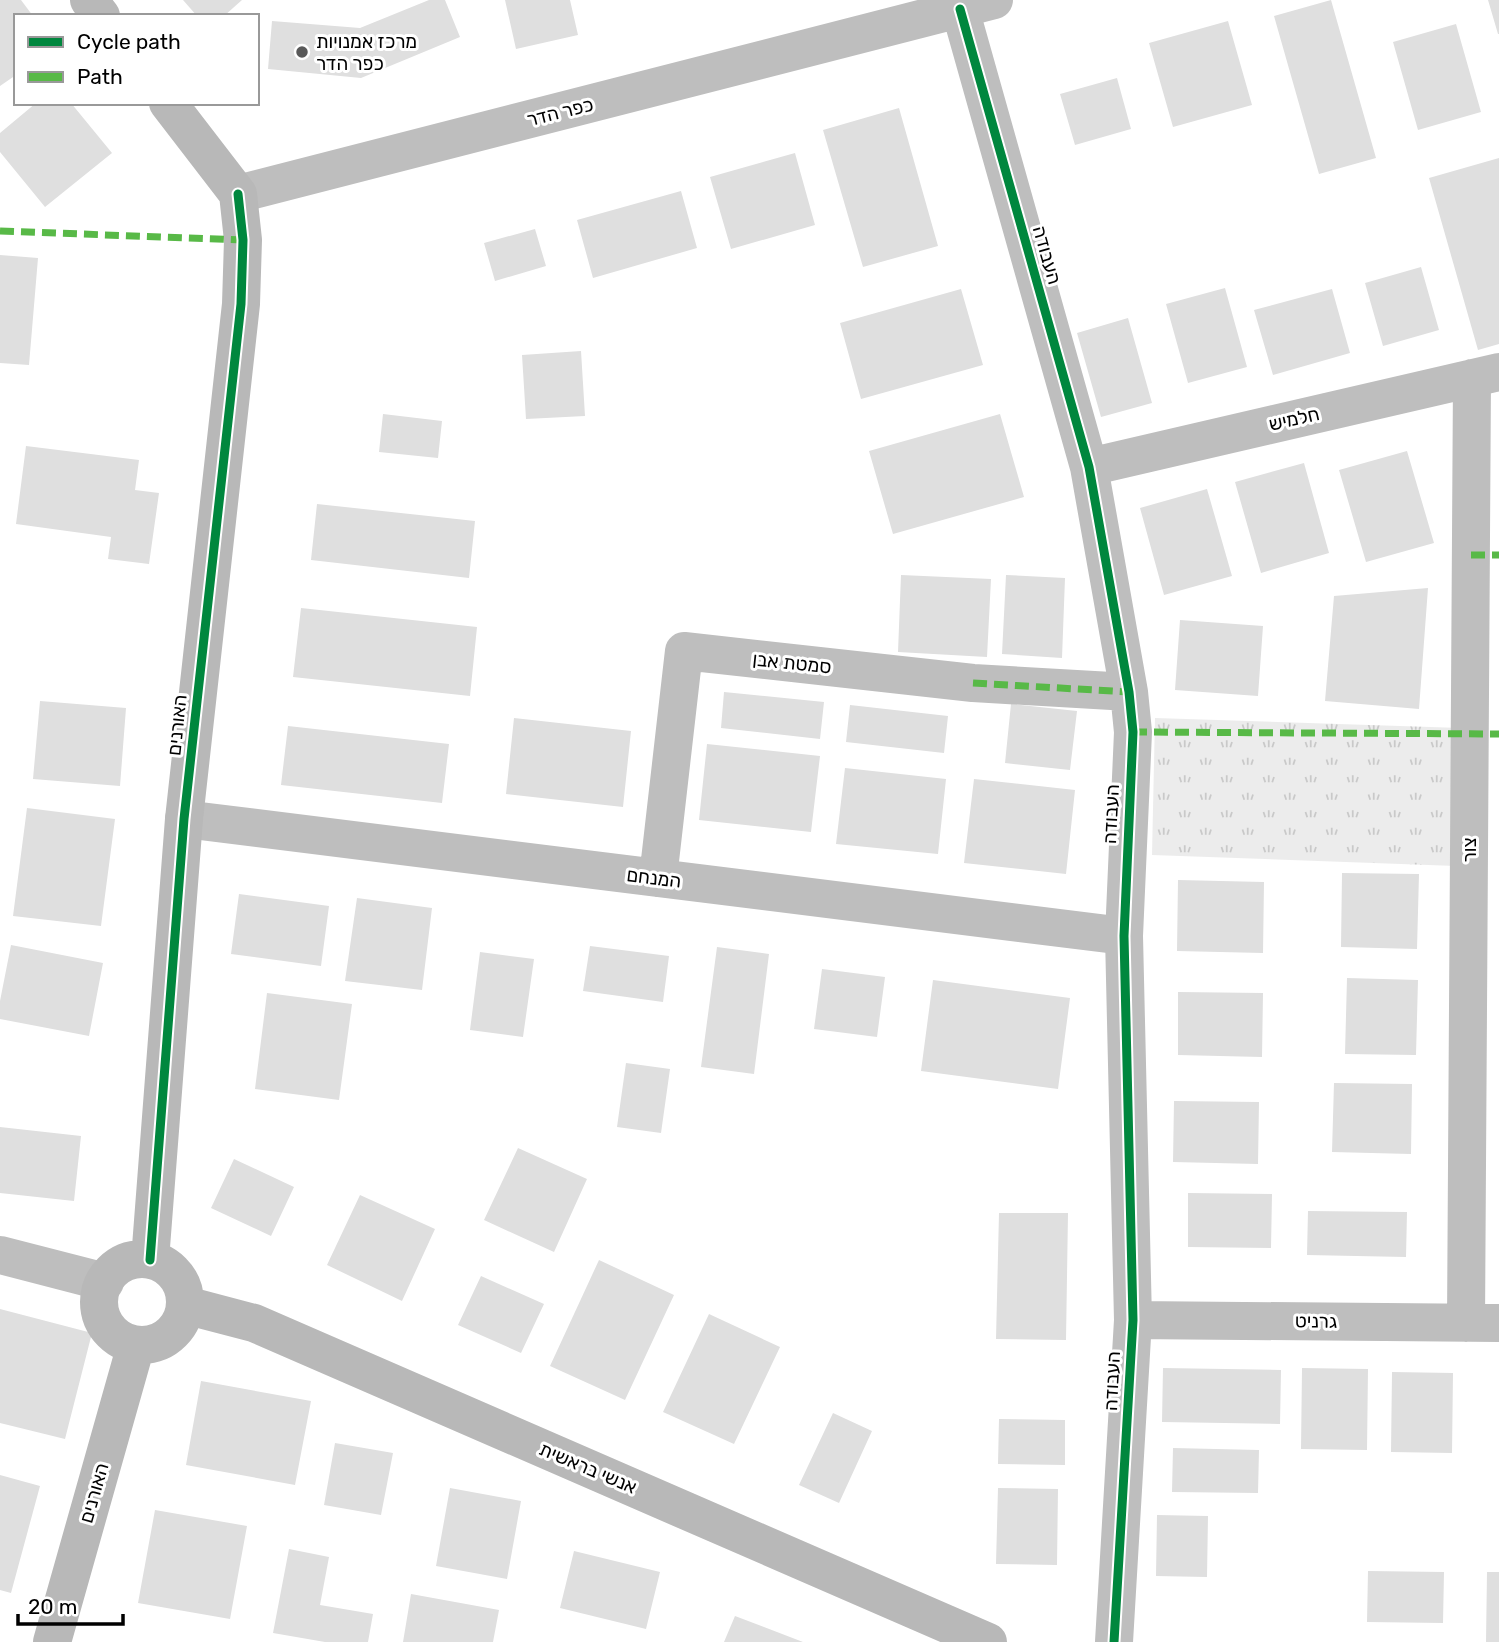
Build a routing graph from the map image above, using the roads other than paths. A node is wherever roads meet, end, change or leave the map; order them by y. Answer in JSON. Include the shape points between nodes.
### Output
{"nodes":[{"id":1,"x":977,"y":4,"type":"edge"},
{"id":2,"x":170,"y":105,"type":"edge"},
{"id":3,"x":238,"y":194,"type":"junction"},
{"id":4,"x":1485,"y":375,"type":"edge"},
{"id":5,"x":1088,"y":467,"type":"junction"},
{"id":6,"x":1129,"y":692,"type":"junction"},
{"id":7,"x":184,"y":819,"type":"junction"},
{"id":8,"x":658,"y":878,"type":"junction"},
{"id":9,"x":1124,"y":936,"type":"junction"},
{"id":10,"x":1484,"y":972,"type":"edge"},
{"id":11,"x":0,"y":1255,"type":"edge"},
{"id":12,"x":150,"y":1260,"type":"junction"},
{"id":13,"x":105,"y":1282,"type":"junction"},
{"id":14,"x":185,"y":1305,"type":"junction"},
{"id":15,"x":1133,"y":1320,"type":"junction"},
{"id":16,"x":1483,"y":1323,"type":"edge"},
{"id":17,"x":136,"y":1345,"type":"junction"},
{"id":18,"x":52,"y":1642,"type":"edge"},
{"id":19,"x":988,"y":1642,"type":"edge"},
{"id":20,"x":1114,"y":1642,"type":"edge"}],
"edges":[{"from":1,"to":3,"type":"street","name":"כפר הדר"},
{"from":1,"to":5,"type":"street","name":"העבודה"},
{"from":2,"to":3,"type":"street"},
{"from":3,"to":7,"type":"street","name":"האורנים","via":[[243,240],[241,304]]},
{"from":4,"to":5,"type":"street","name":"חלמיש"},
{"from":4,"to":10,"type":"street","name":"צור"},
{"from":5,"to":6,"type":"street","name":"העבודה"},
{"from":6,"to":8,"type":"street","name":"סמטת אבן","via":[[973,683],[684,651]]},
{"from":6,"to":9,"type":"street","name":"העבודה","via":[[1133,732]]},
{"from":7,"to":8,"type":"street","name":"המנחם"},
{"from":7,"to":12,"type":"street","name":"האורנים"},
{"from":8,"to":9,"type":"street","name":"המנחם"},
{"from":9,"to":15,"type":"street","name":"העבודה"},
{"from":10,"to":16,"type":"street","name":"צור"},
{"from":11,"to":13,"type":"street"},
{"from":12,"to":13,"type":"street","via":[[125,1263]]},
{"from":12,"to":14,"type":"street","via":[[175,1275]]},
{"from":13,"to":17,"type":"street","via":[[100,1303],[105,1324]]},
{"from":14,"to":17,"type":"street","via":[[169,1336]]},
{"from":14,"to":19,"type":"street","name":"אנשי בראשית","via":[[254,1323]]},
{"from":15,"to":16,"type":"street","name":"גרניט"},
{"from":15,"to":20,"type":"street","name":"העבודה"},
{"from":17,"to":18,"type":"street","name":"האורנים"}]}
